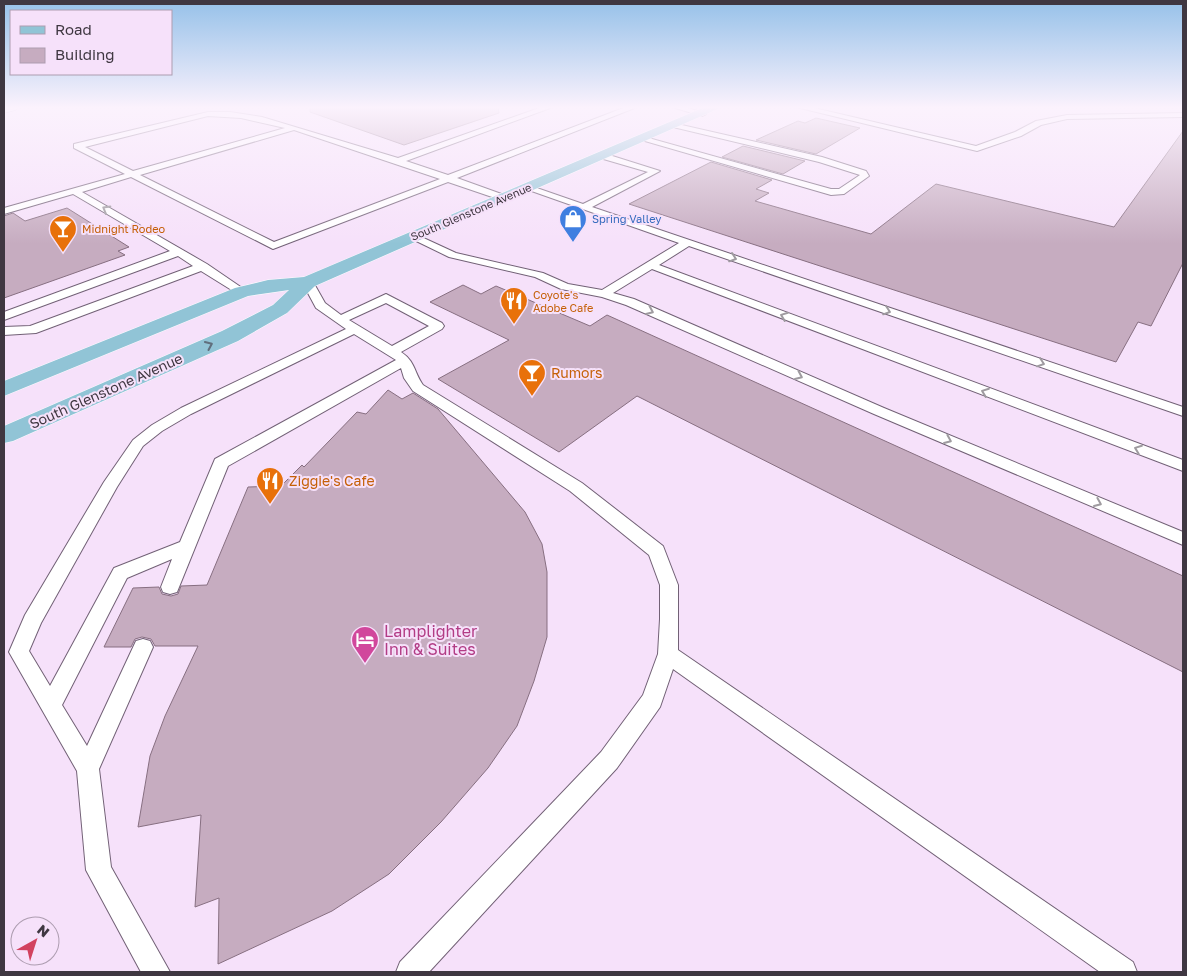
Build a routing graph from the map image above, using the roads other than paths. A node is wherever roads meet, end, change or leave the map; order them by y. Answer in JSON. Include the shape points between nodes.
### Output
{"nodes":[{"id":1,"x":89,"y":153,"type":"edge"},
{"id":2,"x":209,"y":153,"type":"edge"},
{"id":3,"x":371,"y":153,"type":"edge"},
{"id":4,"x":422,"y":153,"type":"edge"},
{"id":5,"x":518,"y":153,"type":"edge"},
{"id":6,"x":611,"y":153,"type":"edge"},
{"id":7,"x":689,"y":153,"type":"edge"},
{"id":8,"x":703,"y":153,"type":"edge"},
{"id":9,"x":781,"y":153,"type":"edge"},
{"id":10,"x":698,"y":155,"type":"junction"},
{"id":11,"x":603,"y":156,"type":"junction"},
{"id":12,"x":398,"y":161,"type":"junction"},
{"id":13,"x":131,"y":175,"type":"junction"},
{"id":14,"x":806,"y":176,"type":"dead end"},
{"id":15,"x":450,"y":179,"type":"junction"},
{"id":16,"x":528,"y":188,"type":"junction"},
{"id":17,"x":74,"y":191,"type":"junction"},
{"id":18,"x":504,"y":198,"type":"junction"},
{"id":19,"x":584,"y":207,"type":"junction"},
{"id":20,"x":5,"y":210,"type":"edge"},
{"id":21,"x":413,"y":237,"type":"junction"},
{"id":22,"x":687,"y":243,"type":"junction"},
{"id":23,"x":178,"y":252,"type":"junction"},
{"id":24,"x":203,"y":266,"type":"junction"},
{"id":25,"x":650,"y":266,"type":"junction"},
{"id":26,"x":308,"y":282,"type":"junction"},
{"id":27,"x":242,"y":292,"type":"junction"},
{"id":28,"x":604,"y":294,"type":"junction"},
{"id":29,"x":205,"y":306,"type":"junction"},
{"id":30,"x":4,"y":316,"type":"edge"},
{"id":31,"x":348,"y":324,"type":"junction"},
{"id":32,"x":4,"y":331,"type":"edge"},
{"id":33,"x":398,"y":356,"type":"junction"},
{"id":34,"x":4,"y":376,"type":"edge"},
{"id":35,"x":4,"y":388,"type":"edge"},
{"id":36,"x":1183,"y":412,"type":"edge"},
{"id":37,"x":48,"y":416,"type":"junction"},
{"id":38,"x":4,"y":435,"type":"edge"},
{"id":39,"x":4,"y":442,"type":"edge"},
{"id":40,"x":1183,"y":466,"type":"edge"},
{"id":41,"x":1183,"y":539,"type":"edge"},
{"id":42,"x":188,"y":546,"type":"junction"},
{"id":43,"x":170,"y":587,"type":"dead end"},
{"id":44,"x":142,"y":647,"type":"dead end"},
{"id":45,"x":668,"y":654,"type":"junction"},
{"id":46,"x":51,"y":705,"type":"junction"},
{"id":47,"x":88,"y":769,"type":"junction"},
{"id":48,"x":156,"y":972,"type":"edge"},
{"id":49,"x":410,"y":972,"type":"edge"},
{"id":50,"x":1123,"y":972,"type":"edge"}],
"edges":[{"from":1,"to":13,"type":"lane"},
{"from":2,"to":13,"type":"lane"},
{"from":3,"to":12,"type":"lane"},
{"from":4,"to":12,"type":"lane"},
{"from":5,"to":15,"type":"lane"},
{"from":6,"to":11,"type":"main road","name":"South Glenstone Avenue"},
{"from":7,"to":10,"type":"lane"},
{"from":8,"to":10,"type":"lane"},
{"from":9,"to":10,"type":"lane","via":[[865,176],[841,192],[831,192]]},
{"from":10,"to":14,"type":"lane"},
{"from":11,"to":16,"type":"main road","name":"South Glenstone Avenue"},
{"from":11,"to":19,"type":"lane","via":[[656,171]]},
{"from":12,"to":15,"type":"lane"},
{"from":13,"to":15,"type":"lane","via":[[273,246]]},
{"from":13,"to":17,"type":"lane"},
{"from":15,"to":18,"type":"lane"},
{"from":16,"to":18,"type":"main road","name":"South Glenstone Avenue"},
{"from":16,"to":19,"type":"lane"},
{"from":17,"to":20,"type":"lane"},
{"from":23,"to":17,"type":"lane","one_way":true},
{"from":18,"to":21,"type":"main road","name":"South Glenstone Avenue"},
{"from":19,"to":22,"type":"lane"},
{"from":21,"to":26,"type":"main road","name":"South Glenstone Avenue"},
{"from":21,"to":28,"type":"lane","via":[[453,255],[539,276],[582,292]]},
{"from":22,"to":25,"type":"lane"},
{"from":22,"to":36,"type":"lane","one_way":true},
{"from":23,"to":24,"type":"lane"},
{"from":23,"to":30,"type":"lane"},
{"from":24,"to":27,"type":"lane"},
{"from":24,"to":32,"type":"lane","via":[[32,330]]},
{"from":25,"to":28,"type":"lane"},
{"from":40,"to":25,"type":"lane","one_way":true},
{"from":26,"to":27,"type":"main road","name":"South Glenstone Avenue"},
{"from":26,"to":31,"type":"lane","via":[[320,305]]},
{"from":37,"to":26,"type":"main road","name":"South Glenstone Avenue","one_way":true,"via":[[230,336],[280,309]]},
{"from":27,"to":29,"type":"main road","name":"South Glenstone Avenue"},
{"from":28,"to":41,"type":"lane","one_way":true,"via":[[630,302]]},
{"from":29,"to":34,"type":"main road","via":[[158,315]]},
{"from":29,"to":35,"type":"main road","name":"South Glenstone Avenue"},
{"from":31,"to":33,"type":"lane"},
{"from":31,"to":33,"type":"lane","via":[[386,298],[438,326]]},
{"from":31,"to":46,"type":"lane","via":[[186,411],[138,443],[32,621],[19,652]]},
{"from":33,"to":42,"type":"lane","via":[[221,462]]},
{"from":33,"to":45,"type":"lane","via":[[418,388],[576,488],[657,551],[669,585]]},
{"from":37,"to":38,"type":"main road","name":"South Glenstone Avenue"},
{"from":37,"to":39,"type":"main road"},
{"from":42,"to":43,"type":"lane"},
{"from":42,"to":46,"type":"lane","via":[[120,573]]},
{"from":44,"to":47,"type":"lane"},
{"from":45,"to":49,"type":"lane","via":[[652,700],[609,760]]},
{"from":45,"to":50,"type":"lane"},
{"from":46,"to":47,"type":"lane"},
{"from":47,"to":48,"type":"lane","via":[[99,870]]}]}
